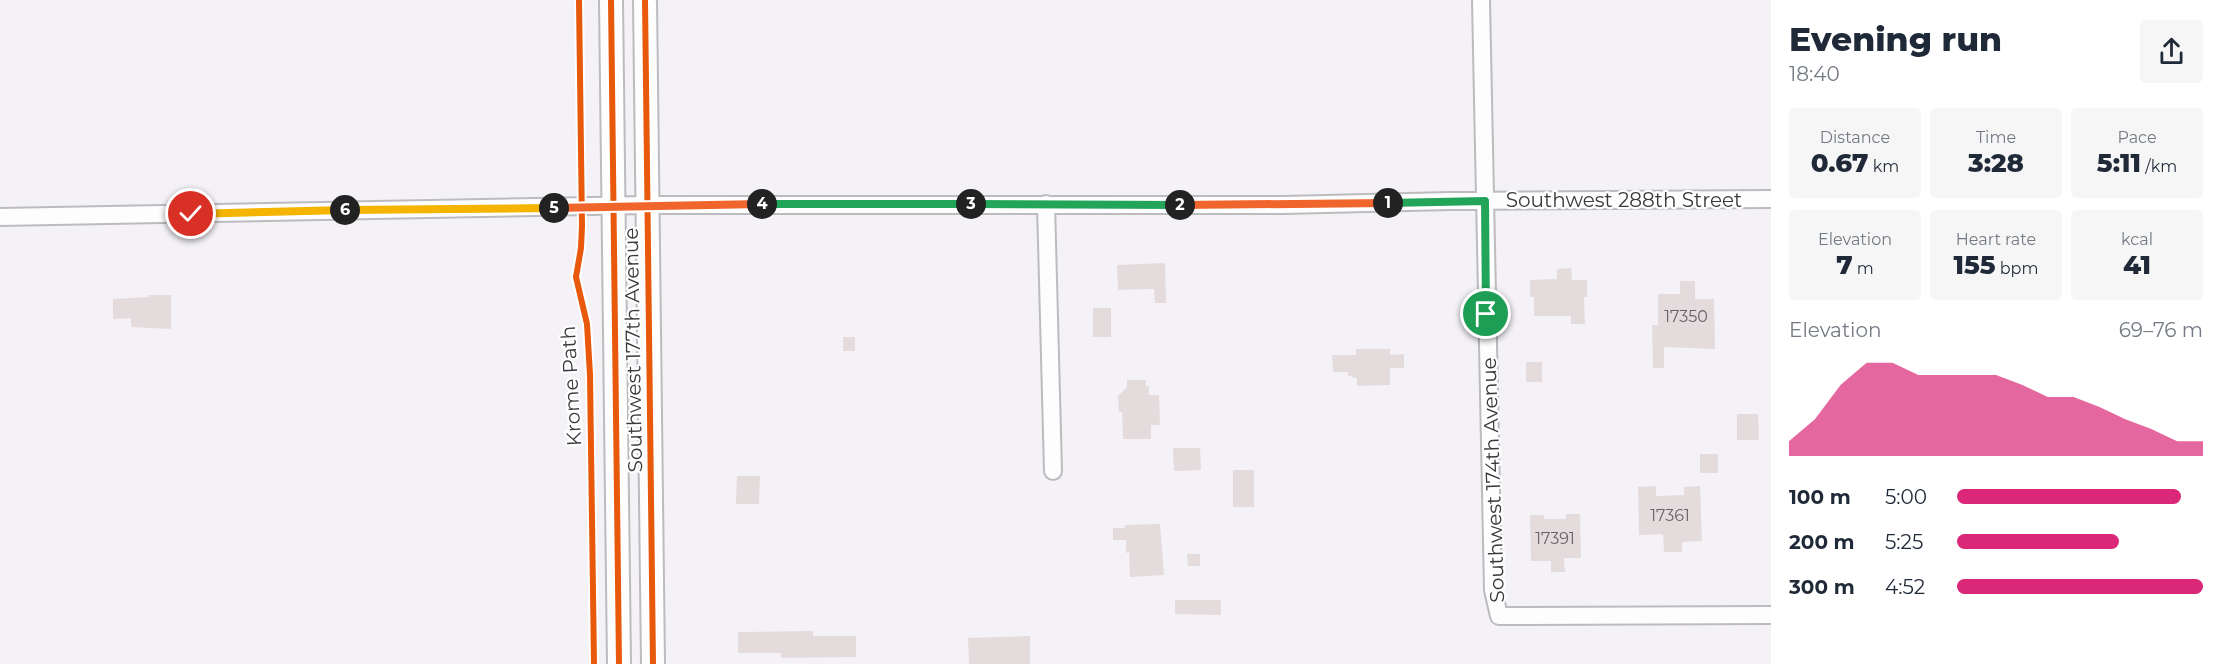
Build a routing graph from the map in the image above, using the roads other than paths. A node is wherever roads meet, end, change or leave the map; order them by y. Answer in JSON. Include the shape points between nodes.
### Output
{"nodes":[{"id":1,"x":611,"y":0,"type":"edge"},
{"id":2,"x":645,"y":0,"type":"edge"},
{"id":3,"x":1481,"y":0,"type":"edge"},
{"id":4,"x":1771,"y":199,"type":"edge"},
{"id":5,"x":1485,"y":201,"type":"junction"},
{"id":6,"x":1047,"y":204,"type":"junction"},
{"id":7,"x":647,"y":205,"type":"junction"},
{"id":8,"x":613,"y":207,"type":"junction"},
{"id":9,"x":0,"y":217,"type":"edge"},
{"id":10,"x":1053,"y":471,"type":"dead end"},
{"id":11,"x":1771,"y":615,"type":"edge"},
{"id":12,"x":619,"y":664,"type":"edge"},
{"id":13,"x":653,"y":664,"type":"edge"}],
"edges":[{"from":1,"to":8,"type":"highway","name":"Southwest 177th Avenue"},
{"from":2,"to":7,"type":"highway","name":"Southwest 177th Avenue"},
{"from":3,"to":5,"type":"street","name":"Southwest 174th Avenue"},
{"from":4,"to":5,"type":"street","name":"Southwest 288th Street"},
{"from":5,"to":6,"type":"street","name":"Southwest 288th Street"},
{"from":5,"to":11,"type":"street","name":"Southwest 174th Avenue","via":[[1493,590],[1499,616]]},
{"from":6,"to":7,"type":"street","name":"Southwest 288th Street"},
{"from":6,"to":10,"type":"street"},
{"from":7,"to":8,"type":"street","name":"Southwest 288th Street"},
{"from":7,"to":13,"type":"highway","name":"Southwest 177th Avenue"},
{"from":8,"to":9,"type":"street","name":"Southwest 288th Street"},
{"from":8,"to":12,"type":"highway","name":"Southwest 177th Avenue"}]}
